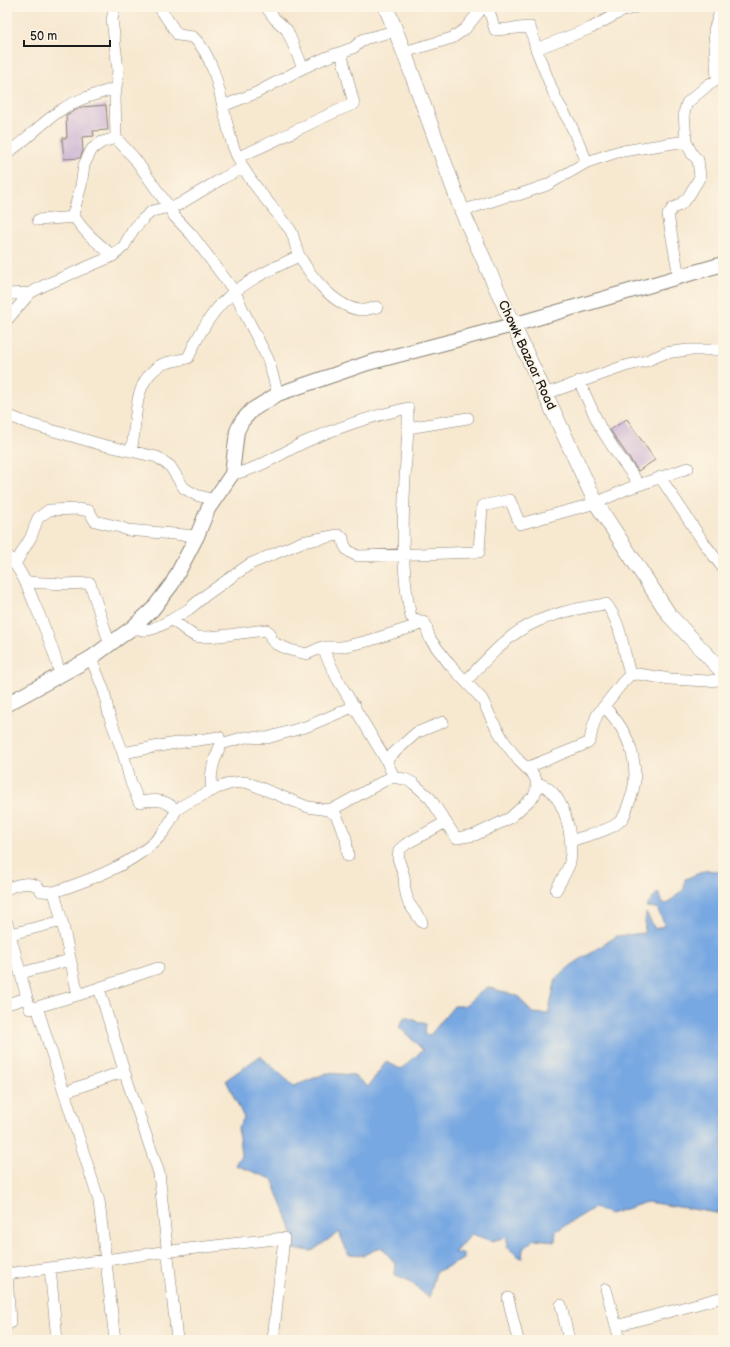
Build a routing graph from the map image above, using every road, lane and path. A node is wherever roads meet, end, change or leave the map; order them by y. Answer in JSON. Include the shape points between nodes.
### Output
{"nodes":[{"id":1,"x":115,"y":7,"type":"edge"},
{"id":2,"x":159,"y":7,"type":"edge"},
{"id":3,"x":266,"y":7,"type":"edge"},
{"id":4,"x":386,"y":7,"type":"edge"},
{"id":5,"x":483,"y":7,"type":"edge"},
{"id":6,"x":488,"y":7,"type":"edge"},
{"id":7,"x":636,"y":7,"type":"edge"},
{"id":8,"x":720,"y":7,"type":"edge"},
{"id":9,"x":395,"y":31,"type":"junction"},
{"id":10,"x":536,"y":49,"type":"junction"},
{"id":11,"x":340,"y":52,"type":"junction"},
{"id":12,"x":404,"y":52,"type":"junction"},
{"id":13,"x":303,"y":68,"type":"junction"},
{"id":14,"x":720,"y":79,"type":"edge"},
{"id":15,"x":116,"y":88,"type":"junction"},
{"id":16,"x":223,"y":106,"type":"junction"},
{"id":17,"x":116,"y":138,"type":"junction"},
{"id":18,"x":686,"y":141,"type":"junction"},
{"id":19,"x":7,"y":153,"type":"edge"},
{"id":20,"x":238,"y":157,"type":"junction"},
{"id":21,"x":588,"y":162,"type":"junction"},
{"id":22,"x":243,"y":168,"type":"junction"},
{"id":23,"x":169,"y":207,"type":"junction"},
{"id":24,"x":462,"y":212,"type":"junction"},
{"id":25,"x":75,"y":217,"type":"junction"},
{"id":26,"x":38,"y":220,"type":"dead end"},
{"id":27,"x":113,"y":256,"type":"junction"},
{"id":28,"x":299,"y":256,"type":"junction"},
{"id":29,"x":723,"y":264,"type":"edge"},
{"id":30,"x":679,"y":277,"type":"junction"},
{"id":31,"x":236,"y":292,"type":"junction"},
{"id":32,"x":30,"y":293,"type":"junction"},
{"id":33,"x":7,"y":294,"type":"edge"},
{"id":34,"x":377,"y":307,"type":"dead end"},
{"id":35,"x":7,"y":320,"type":"edge"},
{"id":36,"x":513,"y":325,"type":"junction"},
{"id":37,"x":723,"y":350,"type":"edge"},
{"id":38,"x":579,"y":381,"type":"junction"},
{"id":39,"x":278,"y":394,"type":"junction"},
{"id":40,"x":545,"y":394,"type":"junction"},
{"id":41,"x":7,"y":415,"type":"edge"},
{"id":42,"x":468,"y":418,"type":"dead end"},
{"id":43,"x":408,"y":428,"type":"junction"},
{"id":44,"x":131,"y":451,"type":"junction"},
{"id":45,"x":688,"y":468,"type":"dead end"},
{"id":46,"x":232,"y":474,"type":"junction"},
{"id":47,"x":660,"y":477,"type":"junction"},
{"id":48,"x":639,"y":484,"type":"junction"},
{"id":49,"x":214,"y":500,"type":"junction"},
{"id":50,"x":596,"y":503,"type":"junction"},
{"id":51,"x":197,"y":536,"type":"junction"},
{"id":52,"x":404,"y":554,"type":"junction"},
{"id":53,"x":7,"y":555,"type":"edge"},
{"id":54,"x":15,"y":564,"type":"junction"},
{"id":55,"x":723,"y":568,"type":"edge"},
{"id":56,"x":26,"y":582,"type":"junction"},
{"id":57,"x":171,"y":620,"type":"junction"},
{"id":58,"x":425,"y":623,"type":"junction"},
{"id":59,"x":132,"y":628,"type":"junction"},
{"id":60,"x":110,"y":645,"type":"junction"},
{"id":61,"x":322,"y":647,"type":"junction"},
{"id":62,"x":91,"y":658,"type":"junction"},
{"id":63,"x":60,"y":674,"type":"junction"},
{"id":64,"x":723,"y":674,"type":"edge"},
{"id":65,"x":630,"y":675,"type":"junction"},
{"id":66,"x":466,"y":681,"type":"junction"},
{"id":67,"x":7,"y":704,"type":"edge"},
{"id":68,"x":355,"y":706,"type":"junction"},
{"id":69,"x":604,"y":706,"type":"junction"},
{"id":70,"x":443,"y":722,"type":"dead end"},
{"id":71,"x":221,"y":744,"type":"junction"},
{"id":72,"x":123,"y":753,"type":"junction"},
{"id":73,"x":386,"y":760,"type":"junction"},
{"id":74,"x":526,"y":768,"type":"junction"},
{"id":75,"x":394,"y":777,"type":"junction"},
{"id":76,"x":536,"y":783,"type":"junction"},
{"id":77,"x":212,"y":790,"type":"junction"},
{"id":78,"x":176,"y":810,"type":"junction"},
{"id":79,"x":328,"y":810,"type":"junction"},
{"id":80,"x":446,"y":822,"type":"junction"},
{"id":81,"x":571,"y":841,"type":"junction"},
{"id":82,"x":348,"y":856,"type":"dead end"},
{"id":83,"x":7,"y":889,"type":"edge"},
{"id":84,"x":556,"y":890,"type":"dead end"},
{"id":85,"x":54,"y":892,"type":"junction"},
{"id":86,"x":62,"y":921,"type":"junction"},
{"id":87,"x":422,"y":922,"type":"dead end"},
{"id":88,"x":7,"y":923,"type":"edge"},
{"id":89,"x":11,"y":934,"type":"junction"},
{"id":90,"x":70,"y":960,"type":"junction"},
{"id":91,"x":158,"y":968,"type":"dead end"},
{"id":92,"x":21,"y":973,"type":"junction"},
{"id":93,"x":99,"y":988,"type":"junction"},
{"id":94,"x":78,"y":995,"type":"junction"},
{"id":95,"x":27,"y":998,"type":"junction"},
{"id":96,"x":7,"y":1004,"type":"edge"},
{"id":97,"x":37,"y":1007,"type":"junction"},
{"id":98,"x":124,"y":1071,"type":"junction"},
{"id":99,"x":65,"y":1092,"type":"junction"},
{"id":100,"x":167,"y":1251,"type":"junction"},
{"id":101,"x":107,"y":1260,"type":"junction"},
{"id":102,"x":50,"y":1268,"type":"junction"},
{"id":103,"x":7,"y":1270,"type":"edge"},
{"id":104,"x":7,"y":1274,"type":"edge"},
{"id":105,"x":606,"y":1289,"type":"dead end"},
{"id":106,"x":723,"y":1297,"type":"edge"},
{"id":107,"x":508,"y":1298,"type":"dead end"},
{"id":108,"x":561,"y":1305,"type":"dead end"},
{"id":109,"x":7,"y":1325,"type":"edge"},
{"id":110,"x":616,"y":1326,"type":"junction"},
{"id":111,"x":57,"y":1340,"type":"edge"},
{"id":112,"x":115,"y":1340,"type":"edge"},
{"id":113,"x":177,"y":1340,"type":"edge"},
{"id":114,"x":273,"y":1340,"type":"edge"},
{"id":115,"x":518,"y":1340,"type":"edge"},
{"id":116,"x":569,"y":1340,"type":"edge"},
{"id":117,"x":620,"y":1340,"type":"edge"}],
"edges":[{"from":1,"to":15,"type":"street","via":[[112,19],[118,70]]},
{"from":2,"to":16,"type":"street","via":[[178,35],[193,37],[204,50]]},
{"from":3,"to":13,"type":"street","via":[[287,30]]},
{"from":4,"to":9,"type":"main road","name":"Chowk Bazaar Road"},
{"from":5,"to":12,"type":"street","via":[[464,29],[452,38]]},
{"from":6,"to":10,"type":"street","via":[[495,30],[530,27]]},
{"from":7,"to":10,"type":"street"},
{"from":8,"to":14,"type":"street","via":[[714,30]]},
{"from":9,"to":11,"type":"street","via":[[364,39],[353,48]]},
{"from":9,"to":12,"type":"main road","name":"Chowk Bazaar Road"},
{"from":10,"to":21,"type":"street","via":[[556,99]]},
{"from":11,"to":13,"type":"street"},
{"from":11,"to":20,"type":"street","via":[[354,104]]},
{"from":12,"to":24,"type":"main road","name":"Chowk Bazaar Road"},
{"from":13,"to":16,"type":"street","via":[[256,93]]},
{"from":14,"to":18,"type":"street","via":[[709,84],[687,103],[684,113]]},
{"from":15,"to":17,"type":"street"},
{"from":15,"to":19,"type":"street","via":[[62,109]]},
{"from":16,"to":20,"type":"street"},
{"from":17,"to":23,"type":"street","via":[[135,159]]},
{"from":17,"to":25,"type":"street","via":[[102,142],[92,149],[84,165],[73,214]]},
{"from":18,"to":21,"type":"street","via":[[617,152]]},
{"from":18,"to":30,"type":"street","via":[[698,160],[700,177],[688,197],[668,215]]},
{"from":20,"to":22,"type":"street"},
{"from":21,"to":24,"type":"street","via":[[548,184]]},
{"from":22,"to":23,"type":"street","via":[[178,205]]},
{"from":22,"to":28,"type":"street","via":[[292,232]]},
{"from":23,"to":27,"type":"street","via":[[152,211],[142,219],[124,246]]},
{"from":23,"to":31,"type":"street"},
{"from":24,"to":36,"type":"main road","name":"Chowk Bazaar Road"},
{"from":25,"to":26,"type":"street"},
{"from":25,"to":27,"type":"street","via":[[93,239]]},
{"from":27,"to":32,"type":"street"},
{"from":28,"to":31,"type":"street","via":[[253,279]]},
{"from":28,"to":34,"type":"street","via":[[316,282],[342,303],[362,310]]},
{"from":29,"to":30,"type":"street"},
{"from":30,"to":36,"type":"street"},
{"from":31,"to":39,"type":"street","via":[[268,359]]},
{"from":31,"to":44,"type":"street","via":[[216,310],[188,358],[162,364],[148,375],[139,395]]},
{"from":32,"to":33,"type":"street"},
{"from":32,"to":35,"type":"street"},
{"from":36,"to":39,"type":"street","via":[[368,363]]},
{"from":36,"to":40,"type":"main road","name":"Chowk Bazaar Road"},
{"from":37,"to":38,"type":"street","via":[[666,353]]},
{"from":38,"to":40,"type":"street"},
{"from":38,"to":48,"type":"street","via":[[600,427]]},
{"from":39,"to":46,"type":"street","via":[[252,410],[242,421],[237,431]]},
{"from":40,"to":50,"type":"main road","name":"Chowk Bazaar Road"},
{"from":41,"to":44,"type":"street","via":[[30,424]]},
{"from":42,"to":43,"type":"street"},
{"from":43,"to":46,"type":"street","via":[[408,408],[388,412],[354,422],[244,472]]},
{"from":43,"to":52,"type":"street"},
{"from":44,"to":49,"type":"street","via":[[157,457],[170,466],[184,488]]},
{"from":45,"to":47,"type":"street"},
{"from":46,"to":49,"type":"street"},
{"from":47,"to":48,"type":"street"},
{"from":47,"to":55,"type":"street"},
{"from":48,"to":50,"type":"street"},
{"from":49,"to":51,"type":"street"},
{"from":50,"to":52,"type":"street","via":[[520,524],[510,500],[482,506],[479,552]]},
{"from":50,"to":64,"type":"main road","name":"Chowk Bazaar Road","via":[[670,616]]},
{"from":51,"to":54,"type":"street","via":[[127,530],[95,521],[89,512],[79,509],[49,510],[38,518]]},
{"from":51,"to":59,"type":"street","via":[[172,584],[152,610]]},
{"from":52,"to":57,"type":"street","via":[[352,554],[343,544],[343,538],[338,535],[302,542],[250,564]]},
{"from":52,"to":58,"type":"street","via":[[411,617]]},
{"from":53,"to":54,"type":"street"},
{"from":54,"to":56,"type":"street"},
{"from":56,"to":60,"type":"street","via":[[90,583]]},
{"from":56,"to":63,"type":"street"},
{"from":57,"to":59,"type":"street","via":[[143,632]]},
{"from":57,"to":61,"type":"street","via":[[195,636],[208,637],[266,630],[276,644],[290,650],[307,654]]},
{"from":58,"to":61,"type":"street","via":[[368,641],[341,647]]},
{"from":58,"to":66,"type":"street","via":[[430,640]]},
{"from":59,"to":60,"type":"street"},
{"from":60,"to":62,"type":"street"},
{"from":61,"to":68,"type":"street","via":[[338,680]]},
{"from":62,"to":63,"type":"street"},
{"from":62,"to":72,"type":"street"},
{"from":63,"to":67,"type":"street"},
{"from":64,"to":65,"type":"street","via":[[718,680],[708,681]]},
{"from":65,"to":66,"type":"street","via":[[618,626],[606,604],[554,614],[528,626],[495,650]]},
{"from":65,"to":69,"type":"street"},
{"from":66,"to":74,"type":"street","via":[[482,699],[504,741]]},
{"from":68,"to":71,"type":"street","via":[[308,726],[267,738],[245,737]]},
{"from":68,"to":73,"type":"street"},
{"from":69,"to":74,"type":"street","via":[[593,726],[588,743]]},
{"from":69,"to":81,"type":"street","via":[[615,717],[626,735],[633,755],[633,793],[622,818],[614,825]]},
{"from":70,"to":73,"type":"street","via":[[416,733]]},
{"from":71,"to":72,"type":"street","via":[[219,737]]},
{"from":71,"to":77,"type":"street","via":[[212,768]]},
{"from":72,"to":78,"type":"street","via":[[139,802],[157,800],[169,804]]},
{"from":73,"to":75,"type":"street"},
{"from":74,"to":76,"type":"street","via":[[533,774]]},
{"from":75,"to":79,"type":"street"},
{"from":75,"to":80,"type":"street","via":[[404,779],[424,792]]},
{"from":76,"to":80,"type":"street","via":[[534,796],[510,818],[475,835],[456,838]]},
{"from":76,"to":81,"type":"street","via":[[543,784],[553,792],[563,809],[571,832]]},
{"from":77,"to":78,"type":"street"},
{"from":77,"to":79,"type":"street","via":[[232,782],[246,782],[308,807]]},
{"from":78,"to":85,"type":"street","via":[[162,834],[148,848],[123,864],[87,881]]},
{"from":79,"to":82,"type":"street","via":[[336,815],[340,824],[346,838]]},
{"from":80,"to":87,"type":"street","via":[[399,850],[398,858],[408,902]]},
{"from":81,"to":84,"type":"street","via":[[570,864]]},
{"from":83,"to":85,"type":"street","via":[[21,884],[32,884],[39,886],[41,891]]},
{"from":85,"to":86,"type":"street"},
{"from":86,"to":89,"type":"street"},
{"from":86,"to":90,"type":"street"},
{"from":88,"to":89,"type":"street"},
{"from":89,"to":92,"type":"street"},
{"from":90,"to":92,"type":"street"},
{"from":90,"to":94,"type":"street"},
{"from":91,"to":93,"type":"street"},
{"from":92,"to":95,"type":"street"},
{"from":93,"to":94,"type":"street"},
{"from":93,"to":98,"type":"street"},
{"from":94,"to":97,"type":"street"},
{"from":95,"to":96,"type":"street"},
{"from":95,"to":97,"type":"street","via":[[30,1009]]},
{"from":97,"to":99,"type":"street"},
{"from":98,"to":99,"type":"street"},
{"from":98,"to":100,"type":"street","via":[[159,1172]]},
{"from":99,"to":101,"type":"street","via":[[99,1201]]},
{"from":100,"to":101,"type":"street"},
{"from":100,"to":113,"type":"street"},
{"from":100,"to":114,"type":"street","via":[[284,1238]]},
{"from":101,"to":102,"type":"street"},
{"from":101,"to":112,"type":"street"},
{"from":102,"to":104,"type":"street"},
{"from":102,"to":111,"type":"street"},
{"from":103,"to":104,"type":"street"},
{"from":104,"to":109,"type":"street","via":[[10,1323]]},
{"from":105,"to":110,"type":"street"},
{"from":106,"to":110,"type":"street"},
{"from":107,"to":115,"type":"street"},
{"from":108,"to":116,"type":"street"},
{"from":110,"to":117,"type":"street"}]}
